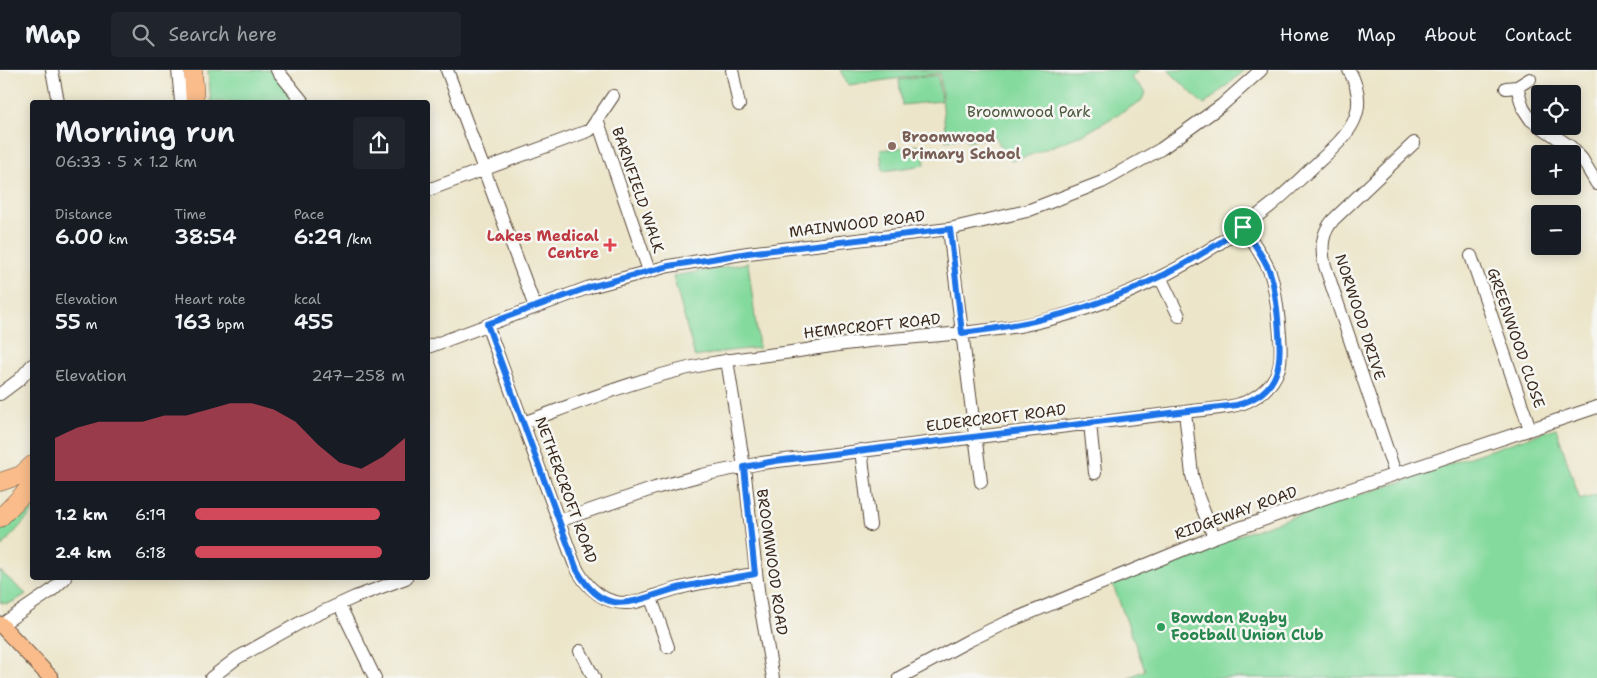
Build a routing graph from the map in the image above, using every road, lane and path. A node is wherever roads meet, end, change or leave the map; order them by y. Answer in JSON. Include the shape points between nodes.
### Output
{"nodes":[{"id":1,"x":52,"y":70,"type":"edge"},
{"id":2,"x":178,"y":70,"type":"edge"},
{"id":3,"x":192,"y":70,"type":"edge"},
{"id":4,"x":277,"y":70,"type":"edge"},
{"id":5,"x":447,"y":70,"type":"edge"},
{"id":6,"x":732,"y":70,"type":"edge"},
{"id":7,"x":1261,"y":70,"type":"edge"},
{"id":8,"x":1349,"y":70,"type":"edge"},
{"id":9,"x":1530,"y":79,"type":"dead end"},
{"id":10,"x":613,"y":96,"type":"dead end"},
{"id":11,"x":58,"y":100,"type":"edge"},
{"id":12,"x":181,"y":100,"type":"edge"},
{"id":13,"x":195,"y":100,"type":"edge"},
{"id":14,"x":301,"y":100,"type":"edge"},
{"id":15,"x":739,"y":105,"type":"dead end"},
{"id":16,"x":597,"y":119,"type":"junction"},
{"id":17,"x":1414,"y":143,"type":"dead end"},
{"id":18,"x":484,"y":170,"type":"junction"},
{"id":19,"x":1597,"y":184,"type":"edge"},
{"id":20,"x":430,"y":189,"type":"edge"},
{"id":21,"x":1243,"y":227,"type":"junction"},
{"id":22,"x":950,"y":229,"type":"junction"},
{"id":23,"x":1471,"y":256,"type":"dead end"},
{"id":24,"x":649,"y":270,"type":"junction"},
{"id":25,"x":1160,"y":277,"type":"junction"},
{"id":26,"x":534,"y":307,"type":"junction"},
{"id":27,"x":1180,"y":318,"type":"dead end"},
{"id":28,"x":487,"y":324,"type":"junction"},
{"id":29,"x":962,"y":333,"type":"junction"},
{"id":30,"x":430,"y":346,"type":"edge"},
{"id":31,"x":726,"y":360,"type":"junction"},
{"id":32,"x":30,"y":367,"type":"edge"},
{"id":33,"x":0,"y":394,"type":"edge"},
{"id":34,"x":1597,"y":407,"type":"edge"},
{"id":35,"x":1185,"y":412,"type":"junction"},
{"id":36,"x":523,"y":423,"type":"junction"},
{"id":37,"x":1090,"y":423,"type":"junction"},
{"id":38,"x":1530,"y":429,"type":"junction"},
{"id":39,"x":975,"y":437,"type":"junction"},
{"id":40,"x":861,"y":450,"type":"junction"},
{"id":41,"x":744,"y":467,"type":"junction"},
{"id":42,"x":1395,"y":474,"type":"junction"},
{"id":43,"x":29,"y":475,"type":"edge"},
{"id":44,"x":1095,"y":475,"type":"dead end"},
{"id":45,"x":0,"y":482,"type":"edge"},
{"id":46,"x":981,"y":485,"type":"dead end"},
{"id":47,"x":0,"y":504,"type":"edge"},
{"id":48,"x":0,"y":518,"type":"edge"},
{"id":49,"x":559,"y":521,"type":"junction"},
{"id":50,"x":869,"y":527,"type":"dead end"},
{"id":51,"x":1214,"y":537,"type":"junction"},
{"id":52,"x":755,"y":574,"type":"junction"},
{"id":53,"x":63,"y":580,"type":"edge"},
{"id":54,"x":401,"y":580,"type":"edge"},
{"id":55,"x":651,"y":598,"type":"junction"},
{"id":56,"x":339,"y":604,"type":"junction"},
{"id":57,"x":0,"y":625,"type":"edge"},
{"id":58,"x":669,"y":648,"type":"dead end"},
{"id":59,"x":580,"y":651,"type":"dead end"},
{"id":60,"x":45,"y":676,"type":"edge"},
{"id":61,"x":211,"y":678,"type":"edge"},
{"id":62,"x":375,"y":678,"type":"edge"},
{"id":63,"x":594,"y":678,"type":"edge"},
{"id":64,"x":773,"y":678,"type":"edge"},
{"id":65,"x":899,"y":678,"type":"edge"}],
"edges":[{"from":1,"to":11,"type":"street"},
{"from":2,"to":12,"type":"street"},
{"from":3,"to":13,"type":"highway"},
{"from":4,"to":14,"type":"street"},
{"from":5,"to":18,"type":"street"},
{"from":6,"to":15,"type":"street","via":[[730,86]]},
{"from":7,"to":22,"type":"street","name":"MAINWOOD ROAD","via":[[1177,139],[1102,182],[1027,211]]},
{"from":8,"to":21,"type":"street","name":"HEMPCROFT ROAD","via":[[1359,100],[1350,130],[1283,195]]},
{"from":9,"to":19,"type":"street","via":[[1512,88],[1523,108],[1531,120],[1571,147]]},
{"from":10,"to":16,"type":"street"},
{"from":16,"to":18,"type":"street","via":[[590,130]]},
{"from":16,"to":24,"type":"street","name":"BARNFIELD WALK"},
{"from":17,"to":42,"type":"street","name":"NORWOOD DRIVE","via":[[1333,220],[1322,247],[1324,263]]},
{"from":18,"to":20,"type":"street"},
{"from":18,"to":26,"type":"street"},
{"from":21,"to":25,"type":"street","name":"HEMPCROFT ROAD"},
{"from":21,"to":35,"type":"street","name":"ELDERCROFT ROAD","via":[[1263,259],[1273,283],[1281,350],[1279,367],[1268,387],[1247,402]]},
{"from":22,"to":24,"type":"street","name":"MAINWOOD ROAD","via":[[748,253]]},
{"from":22,"to":29,"type":"street"},
{"from":23,"to":38,"type":"street","name":"GREENWOOD CLOSE"},
{"from":24,"to":26,"type":"street","name":"MAINWOOD ROAD"},
{"from":25,"to":27,"type":"street"},
{"from":25,"to":29,"type":"street","name":"HEMPCROFT ROAD","via":[[1067,314],[1021,325]]},
{"from":26,"to":28,"type":"street","name":"MAINWOOD ROAD"},
{"from":28,"to":30,"type":"street","name":"MAINWOOD ROAD"},
{"from":28,"to":36,"type":"street","name":"NETHERCROFT ROAD"},
{"from":29,"to":31,"type":"street","name":"HEMPCROFT ROAD","via":[[869,341]]},
{"from":29,"to":39,"type":"street"},
{"from":31,"to":36,"type":"street","name":"HEMPCROFT ROAD","via":[[660,376]]},
{"from":31,"to":41,"type":"street","name":"BROOMWOOD ROAD"},
{"from":32,"to":33,"type":"street"},
{"from":34,"to":38,"type":"street","name":"RIDGEWAY ROAD"},
{"from":35,"to":37,"type":"street","name":"ELDERCROFT ROAD"},
{"from":35,"to":51,"type":"street","via":[[1192,475]]},
{"from":36,"to":49,"type":"street","name":"NETHERCROFT ROAD"},
{"from":37,"to":39,"type":"street","name":"ELDERCROFT ROAD"},
{"from":37,"to":44,"type":"street"},
{"from":38,"to":42,"type":"street","name":"RIDGEWAY ROAD"},
{"from":39,"to":40,"type":"street","name":"ELDERCROFT ROAD"},
{"from":39,"to":46,"type":"street"},
{"from":40,"to":41,"type":"street","name":"ELDERCROFT ROAD"},
{"from":40,"to":50,"type":"street"},
{"from":41,"to":49,"type":"street","name":"ELDERCROFT ROAD","via":[[655,488]]},
{"from":41,"to":52,"type":"street","name":"BROOMWOOD ROAD"},
{"from":42,"to":51,"type":"street","name":"RIDGEWAY ROAD"},
{"from":43,"to":45,"type":"highway"},
{"from":43,"to":47,"type":"highway"},
{"from":43,"to":48,"type":"highway"},
{"from":49,"to":55,"type":"street","name":"NETHERCROFT ROAD","via":[[577,570],[591,590],[621,603]]},
{"from":51,"to":65,"type":"street","name":"RIDGEWAY ROAD","via":[[1005,623]]},
{"from":52,"to":55,"type":"street","name":"NETHERCROFT ROAD","via":[[682,587]]},
{"from":52,"to":64,"type":"street","name":"BROOMWOOD ROAD"},
{"from":53,"to":57,"type":"street"},
{"from":54,"to":56,"type":"street"},
{"from":55,"to":58,"type":"street"},
{"from":56,"to":61,"type":"street","via":[[254,647]]},
{"from":56,"to":62,"type":"street"},
{"from":57,"to":60,"type":"main road"},
{"from":59,"to":63,"type":"street"}]}
